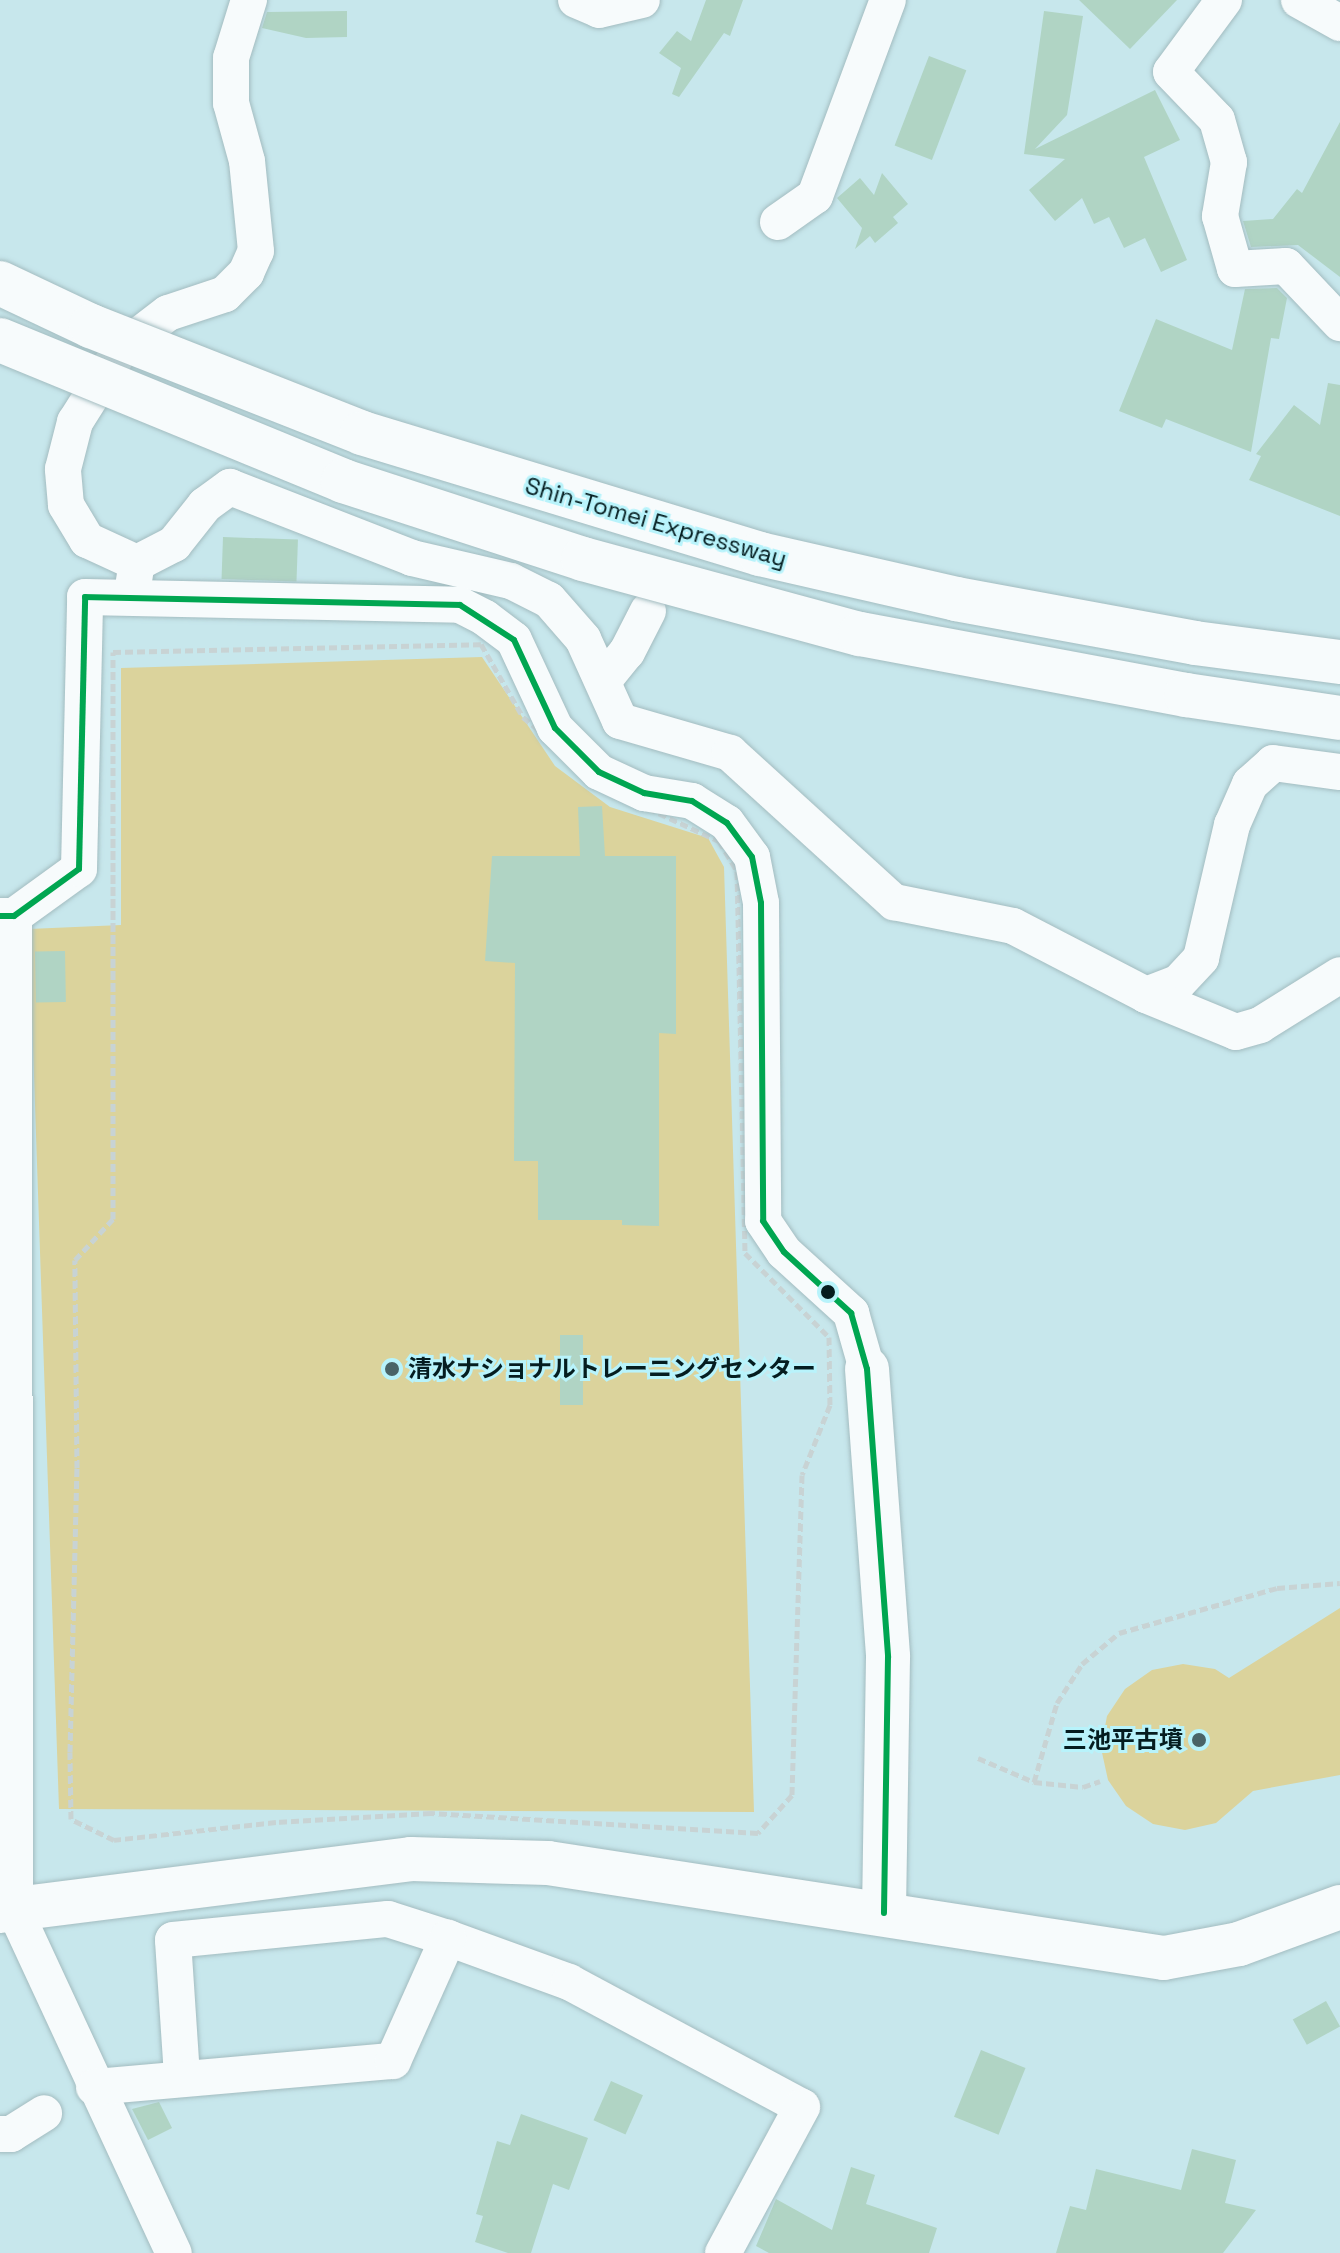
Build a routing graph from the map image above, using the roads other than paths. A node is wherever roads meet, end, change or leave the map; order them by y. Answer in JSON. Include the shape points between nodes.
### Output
{"nodes":[{"id":1,"x":249,"y":0,"type":"edge"},
{"id":2,"x":576,"y":0,"type":"edge"},
{"id":3,"x":642,"y":0,"type":"edge"},
{"id":4,"x":888,"y":0,"type":"edge"},
{"id":5,"x":1224,"y":0,"type":"edge"},
{"id":6,"x":1299,"y":0,"type":"edge"},
{"id":7,"x":1340,"y":23,"type":"edge"},
{"id":8,"x":778,"y":222,"type":"dead end"},
{"id":9,"x":0,"y":283,"type":"edge"},
{"id":10,"x":1340,"y":323,"type":"edge"},
{"id":11,"x":0,"y":340,"type":"edge"},
{"id":12,"x":134,"y":580,"type":"junction"},
{"id":13,"x":648,"y":611,"type":"dead end"},
{"id":14,"x":1340,"y":662,"type":"edge"},
{"id":15,"x":604,"y":680,"type":"junction"},
{"id":16,"x":1340,"y":718,"type":"edge"},
{"id":17,"x":1340,"y":772,"type":"edge"},
{"id":18,"x":7,"y":916,"type":"edge"},
{"id":19,"x":1340,"y":975,"type":"edge"},
{"id":20,"x":1146,"y":995,"type":"junction"},
{"id":21,"x":8,"y":1264,"type":"edge"},
{"id":22,"x":867,"y":1369,"type":"joint"},
{"id":23,"x":1340,"y":1907,"type":"edge"},
{"id":24,"x":8,"y":1911,"type":"edge"},
{"id":25,"x":884,"y":1913,"type":"junction"},
{"id":26,"x":448,"y":1938,"type":"junction"},
{"id":27,"x":182,"y":2076,"type":"junction"},
{"id":28,"x":94,"y":2087,"type":"junction"},
{"id":29,"x":44,"y":2113,"type":"dead end"},
{"id":30,"x":0,"y":2134,"type":"edge"},
{"id":31,"x":174,"y":2253,"type":"edge"},
{"id":32,"x":723,"y":2253,"type":"edge"}],
"edges":[{"from":1,"to":12,"type":"street","via":[[231,58],[231,103],[247,161],[256,251],[246,273],[225,294],[168,313],[121,349],[75,422],[63,469],[66,505],[87,540]]},
{"from":2,"to":3,"type":"street","via":[[599,10]]},
{"from":4,"to":8,"type":"street","via":[[815,196]]},
{"from":5,"to":10,"type":"street","via":[[1171,72],[1217,120],[1229,162],[1220,216],[1235,269],[1286,266]]},
{"from":6,"to":7,"type":"street"},
{"from":9,"to":14,"type":"main road","name":"Shin-Tomei Expressway","bridge":true,"via":[[91,326],[362,433],[760,554],[956,599],[1195,643]]},
{"from":11,"to":16,"type":"main road","bridge":true,"via":[[343,481],[583,559],[860,634]]},
{"from":12,"to":15,"type":"street","via":[[174,544],[205,505],[230,487],[412,558],[511,581],[549,600],[583,639]]},
{"from":12,"to":18,"type":"street","via":[[85,597],[79,869]]},
{"from":12,"to":22,"type":"street","via":[[460,605],[514,640],[555,728],[599,772],[644,793],[692,801],[727,823],[752,857],[761,903],[763,1221],[784,1252],[851,1313]]},
{"from":13,"to":15,"type":"street","via":[[627,652]]},
{"from":15,"to":20,"type":"street","via":[[620,721],[730,753],[894,902],[1013,926]]},
{"from":17,"to":20,"type":"street","via":[[1273,763],[1250,784],[1232,825],[1201,958],[1178,983]]},
{"from":18,"to":21,"type":"street"},
{"from":19,"to":20,"type":"street","via":[[1260,1025],[1236,1032]]},
{"from":21,"to":24,"type":"street"},
{"from":22,"to":25,"type":"main road","via":[[888,1657]]},
{"from":23,"to":25,"type":"main road","via":[[1239,1944],[1164,1958]]},
{"from":24,"to":25,"type":"main road","via":[[411,1859],[548,1863]]},
{"from":24,"to":28,"type":"street"},
{"from":26,"to":27,"type":"street","via":[[393,2061]]},
{"from":26,"to":27,"type":"street","via":[[388,1919],[173,1940]]},
{"from":26,"to":32,"type":"street","via":[[569,1982],[802,2107]]},
{"from":27,"to":28,"type":"street"},
{"from":28,"to":31,"type":"street"},
{"from":29,"to":30,"type":"street","via":[[11,2134]]}]}
